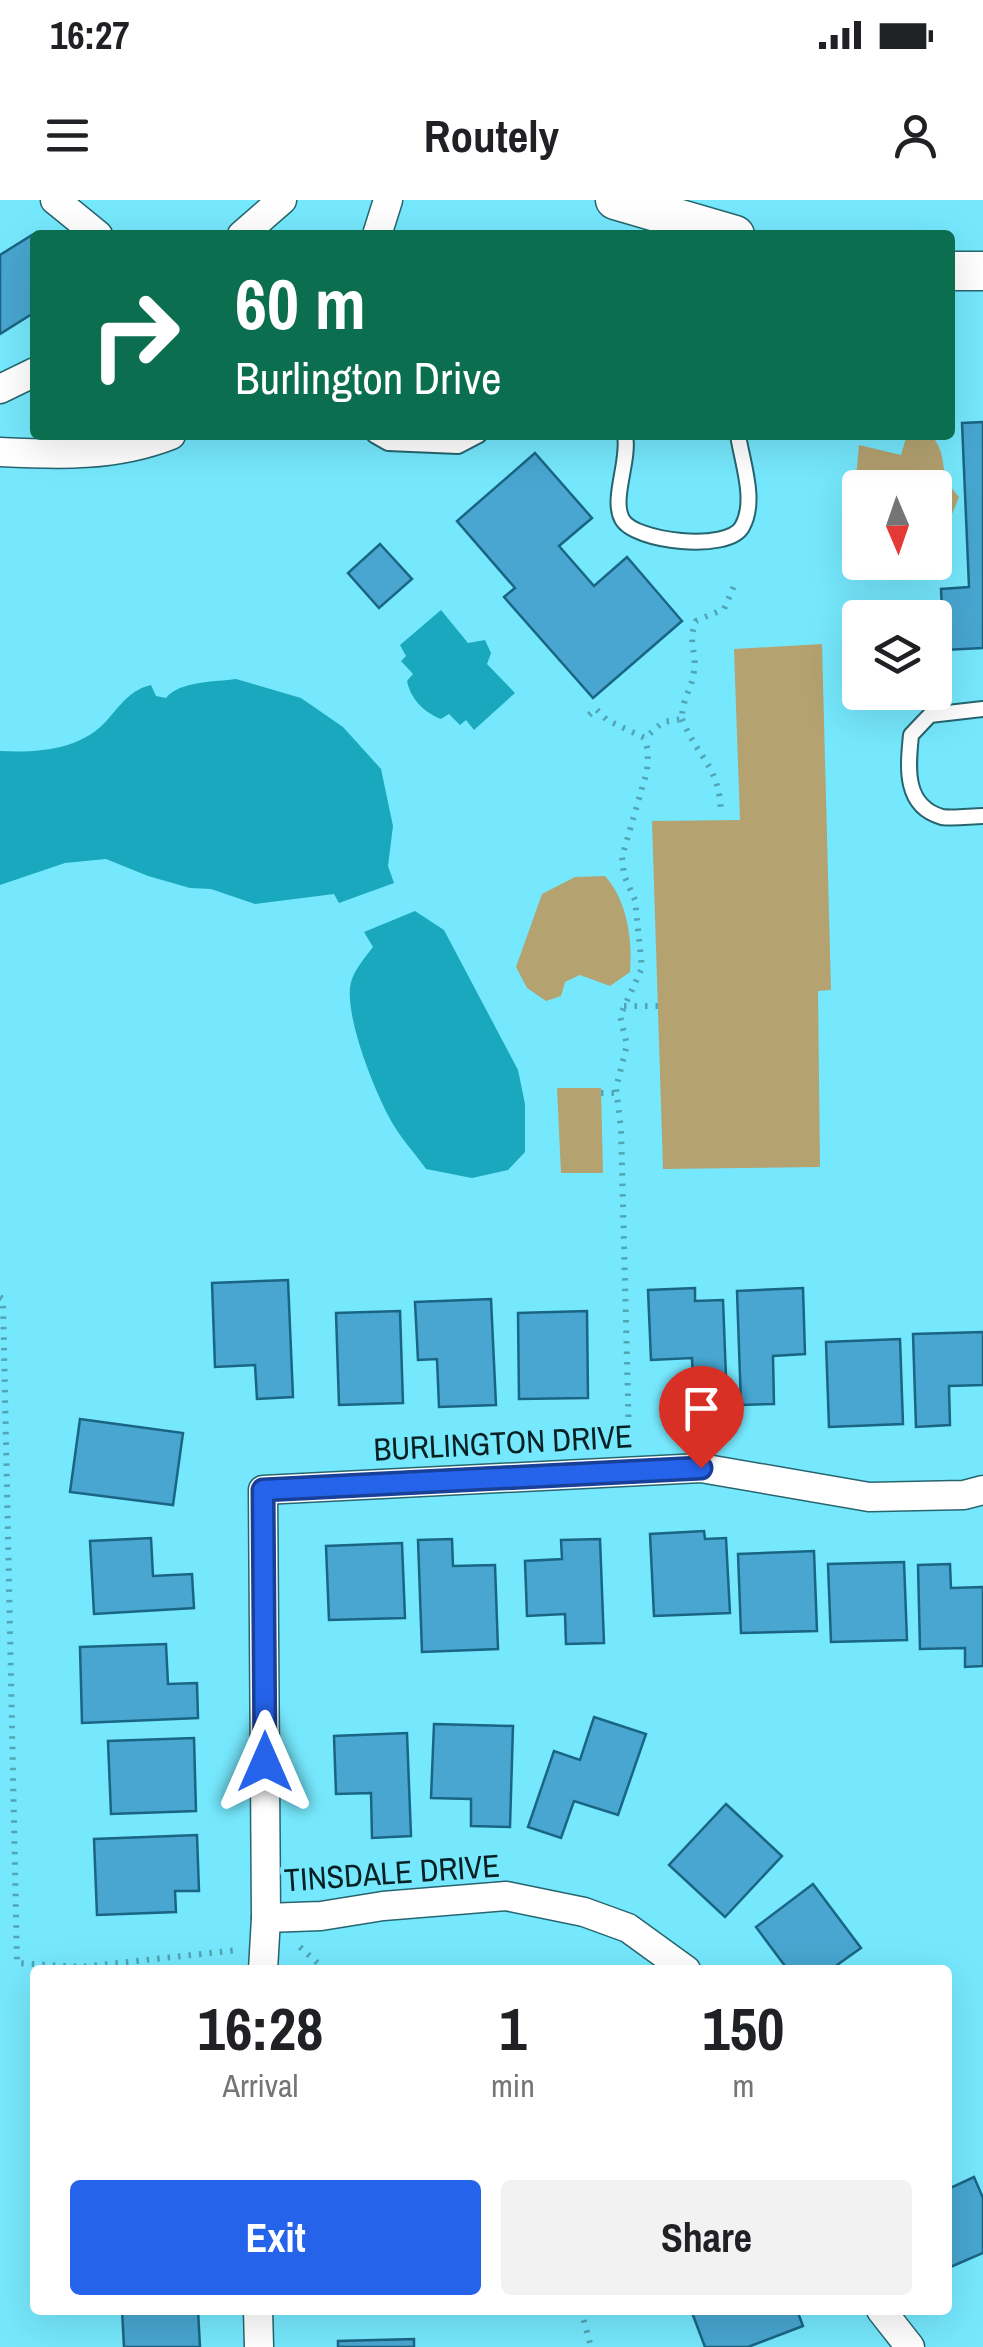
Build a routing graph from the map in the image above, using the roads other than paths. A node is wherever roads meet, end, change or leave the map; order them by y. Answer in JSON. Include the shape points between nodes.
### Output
{"nodes":[{"id":1,"x":56,"y":200,"type":"edge"},
{"id":2,"x":282,"y":200,"type":"edge"},
{"id":3,"x":388,"y":200,"type":"edge"},
{"id":4,"x":615,"y":200,"type":"edge"},
{"id":5,"x":92,"y":230,"type":"edge"},
{"id":6,"x":248,"y":230,"type":"edge"},
{"id":7,"x":379,"y":230,"type":"edge"},
{"id":8,"x":718,"y":230,"type":"edge"},
{"id":9,"x":955,"y":271,"type":"edge"},
{"id":10,"x":983,"y":271,"type":"edge"},
{"id":11,"x":30,"y":374,"type":"edge"},
{"id":12,"x":0,"y":389,"type":"edge"},
{"id":13,"x":158,"y":440,"type":"edge"},
{"id":14,"x":383,"y":440,"type":"edge"},
{"id":15,"x":469,"y":440,"type":"edge"},
{"id":16,"x":624,"y":440,"type":"edge"},
{"id":17,"x":739,"y":440,"type":"edge"},
{"id":18,"x":0,"y":452,"type":"edge"},
{"id":19,"x":983,"y":710,"type":"edge"},
{"id":20,"x":983,"y":816,"type":"edge"},
{"id":21,"x":983,"y":1490,"type":"edge"},
{"id":22,"x":266,"y":1918,"type":"junction"},
{"id":23,"x":264,"y":1958,"type":"edge"},
{"id":24,"x":679,"y":1965,"type":"edge"},
{"id":25,"x":258,"y":2315,"type":"edge"},
{"id":26,"x":884,"y":2315,"type":"edge"},
{"id":27,"x":259,"y":2347,"type":"edge"},
{"id":28,"x":910,"y":2347,"type":"edge"}],
"edges":[{"from":1,"to":5,"type":"street"},
{"from":2,"to":6,"type":"street"},
{"from":3,"to":7,"type":"street"},
{"from":4,"to":8,"type":"main road"},
{"from":9,"to":10,"type":"main road"},
{"from":11,"to":12,"type":"street"},
{"from":13,"to":18,"type":"street","via":[[74,455]]},
{"from":14,"to":15,"type":"lane","via":[[458,446]]},
{"from":16,"to":17,"type":"lane","via":[[622,521],[640,534],[716,542],[736,534],[747,512]]},
{"from":19,"to":20,"type":"lane","via":[[930,715],[911,735],[908,779],[919,804],[942,816]]},
{"from":21,"to":22,"type":"street","name":"BURLINGTON DRIVE","via":[[868,1497],[701,1468],[263,1490]]},
{"from":22,"to":23,"type":"street"},
{"from":22,"to":24,"type":"street","name":"TINSDALE DRIVE","via":[[506,1896],[628,1928]]},
{"from":25,"to":27,"type":"street"},
{"from":26,"to":28,"type":"street"}]}
